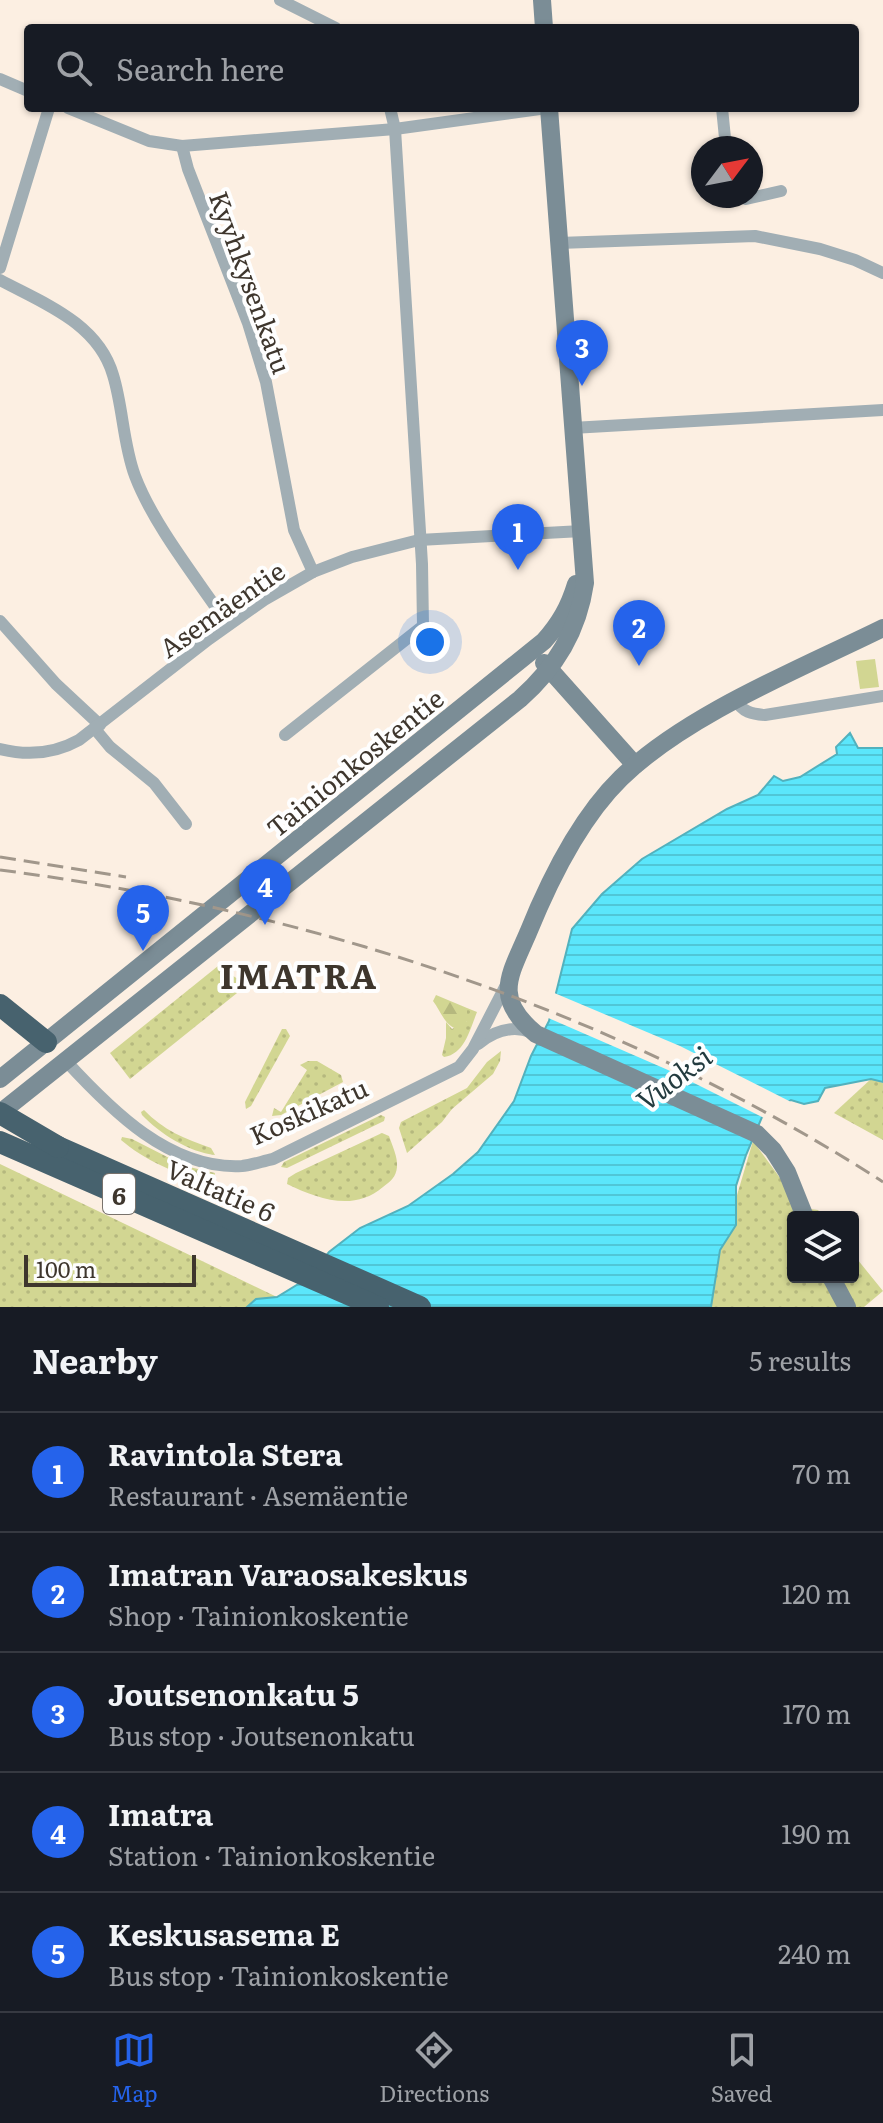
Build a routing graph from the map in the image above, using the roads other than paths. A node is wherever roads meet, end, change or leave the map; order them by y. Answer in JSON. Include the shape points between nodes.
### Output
{"nodes":[{"id":1,"x":280,"y":0,"type":"edge"},
{"id":2,"x":542,"y":0,"type":"edge"},
{"id":3,"x":328,"y":24,"type":"edge"},
{"id":4,"x":544,"y":24,"type":"edge"},
{"id":5,"x":0,"y":79,"type":"edge"},
{"id":6,"x":24,"y":89,"type":"edge"},
{"id":7,"x":48,"y":112,"type":"edge"},
{"id":8,"x":78,"y":112,"type":"edge"},
{"id":9,"x":391,"y":112,"type":"edge"},
{"id":10,"x":519,"y":112,"type":"edge"},
{"id":11,"x":548,"y":112,"type":"edge"},
{"id":12,"x":722,"y":112,"type":"edge"},
{"id":13,"x":395,"y":129,"type":"junction"},
{"id":14,"x":725,"y":136,"type":"edge"},
{"id":15,"x":182,"y":146,"type":"junction"},
{"id":16,"x":781,"y":191,"type":"dead end"},
{"id":17,"x":763,"y":195,"type":"edge"},
{"id":18,"x":559,"y":243,"type":"junction"},
{"id":19,"x":0,"y":268,"type":"edge"},
{"id":20,"x":883,"y":273,"type":"edge"},
{"id":21,"x":0,"y":280,"type":"edge"},
{"id":22,"x":883,"y":410,"type":"edge"},
{"id":23,"x":572,"y":428,"type":"junction"},
{"id":24,"x":582,"y":538,"type":"junction"},
{"id":25,"x":419,"y":540,"type":"junction"},
{"id":26,"x":313,"y":572,"type":"junction"},
{"id":27,"x":0,"y":621,"type":"edge"},
{"id":28,"x":228,"y":625,"type":"junction"},
{"id":29,"x":883,"y":628,"type":"edge"},
{"id":30,"x":532,"y":650,"type":"junction"},
{"id":31,"x":550,"y":669,"type":"junction"},
{"id":32,"x":883,"y":696,"type":"edge"},
{"id":33,"x":736,"y":700,"type":"junction"},
{"id":34,"x":98,"y":727,"type":"junction"},
{"id":35,"x":285,"y":735,"type":"dead end"},
{"id":36,"x":0,"y":749,"type":"edge"},
{"id":37,"x":635,"y":765,"type":"junction"},
{"id":38,"x":186,"y":824,"type":"dead end"},
{"id":39,"x":509,"y":978,"type":"junction"},
{"id":40,"x":0,"y":1005,"type":"edge"},
{"id":41,"x":536,"y":1034,"type":"junction"},
{"id":42,"x":46,"y":1042,"type":"junction"},
{"id":43,"x":473,"y":1049,"type":"junction"},
{"id":44,"x":66,"y":1061,"type":"junction"},
{"id":45,"x":0,"y":1079,"type":"edge"},
{"id":46,"x":0,"y":1113,"type":"edge"},
{"id":47,"x":0,"y":1122,"type":"edge"},
{"id":48,"x":0,"y":1142,"type":"edge"},
{"id":49,"x":58,"y":1147,"type":"junction"},
{"id":50,"x":803,"y":1211,"type":"edge"},
{"id":51,"x":834,"y":1283,"type":"edge"},
{"id":52,"x":378,"y":1307,"type":"edge"},
{"id":53,"x":420,"y":1307,"type":"edge"},
{"id":54,"x":847,"y":1307,"type":"edge"}],
"edges":[{"from":1,"to":3,"type":"street"},
{"from":2,"to":4,"type":"main road"},
{"from":5,"to":6,"type":"street"},
{"from":7,"to":19,"type":"street"},
{"from":8,"to":15,"type":"street","via":[[149,141]]},
{"from":9,"to":13,"type":"street"},
{"from":10,"to":13,"type":"street"},
{"from":11,"to":18,"type":"main road","name":"Tainionkoskentie"},
{"from":12,"to":14,"type":"street"},
{"from":13,"to":15,"type":"street"},
{"from":13,"to":25,"type":"street"},
{"from":15,"to":26,"type":"street","name":"Kyyhkysenkatu","via":[[248,323],[266,382],[294,530]]},
{"from":16,"to":17,"type":"street"},
{"from":18,"to":20,"type":"street","via":[[755,236],[820,249]]},
{"from":18,"to":23,"type":"main road","name":"Tainionkoskentie"},
{"from":21,"to":28,"type":"street","via":[[67,316],[97,343],[112,372],[134,473],[148,505]]},
{"from":22,"to":23,"type":"street"},
{"from":23,"to":24,"type":"main road","name":"Tainionkoskentie"},
{"from":24,"to":25,"type":"street","name":"Asemäentie"},
{"from":24,"to":30,"type":"main road","name":"Tainionkoskentie","via":[[569,604],[558,625]]},
{"from":24,"to":31,"type":"main road","name":"Tainionkoskentie","via":[[582,606]]},
{"from":25,"to":26,"type":"street","name":"Asemäentie"},
{"from":25,"to":35,"type":"street","via":[[423,626]]},
{"from":26,"to":28,"type":"street","name":"Asemäentie"},
{"from":27,"to":34,"type":"street"},
{"from":28,"to":34,"type":"street","name":"Asemäentie"},
{"from":29,"to":33,"type":"main road"},
{"from":30,"to":31,"type":"main road"},
{"from":30,"to":42,"type":"main road","name":"Tainionkoskentie"},
{"from":31,"to":37,"type":"main road"},
{"from":31,"to":44,"type":"main road","name":"Tainionkoskentie","via":[[520,699]]},
{"from":32,"to":33,"type":"street","via":[[765,715],[740,708]]},
{"from":33,"to":37,"type":"main road"},
{"from":34,"to":36,"type":"street","name":"Asemäentie","via":[[48,752]]},
{"from":34,"to":38,"type":"street","via":[[110,747],[154,783]]},
{"from":37,"to":39,"type":"main road","via":[[603,798],[563,859]]},
{"from":39,"to":41,"type":"main road","via":[[511,1007]]},
{"from":39,"to":43,"type":"street","name":"Koskikatu"},
{"from":40,"to":42,"type":"highway"},
{"from":41,"to":43,"type":"street","name":"Koskikatu","via":[[504,1030]]},
{"from":41,"to":50,"type":"main road","via":[[757,1134],[787,1172]]},
{"from":42,"to":44,"type":"main road","name":"Koskikatu"},
{"from":42,"to":45,"type":"main road","name":"Tainionkoskentie"},
{"from":43,"to":44,"type":"street","name":"Koskikatu","via":[[446,1076],[273,1159],[245,1166],[196,1160],[166,1146],[123,1118]]},
{"from":44,"to":46,"type":"main road","name":"Tainionkoskentie"},
{"from":46,"to":49,"type":"highway","bridge":true},
{"from":47,"to":49,"type":"highway","name":"Valtatie 6","number":"6","bridge":true},
{"from":48,"to":52,"type":"highway","name":"Valtatie 6","number":"6"},
{"from":49,"to":53,"type":"highway","name":"Valtatie 6","number":"6"},
{"from":51,"to":54,"type":"main road"}]}
